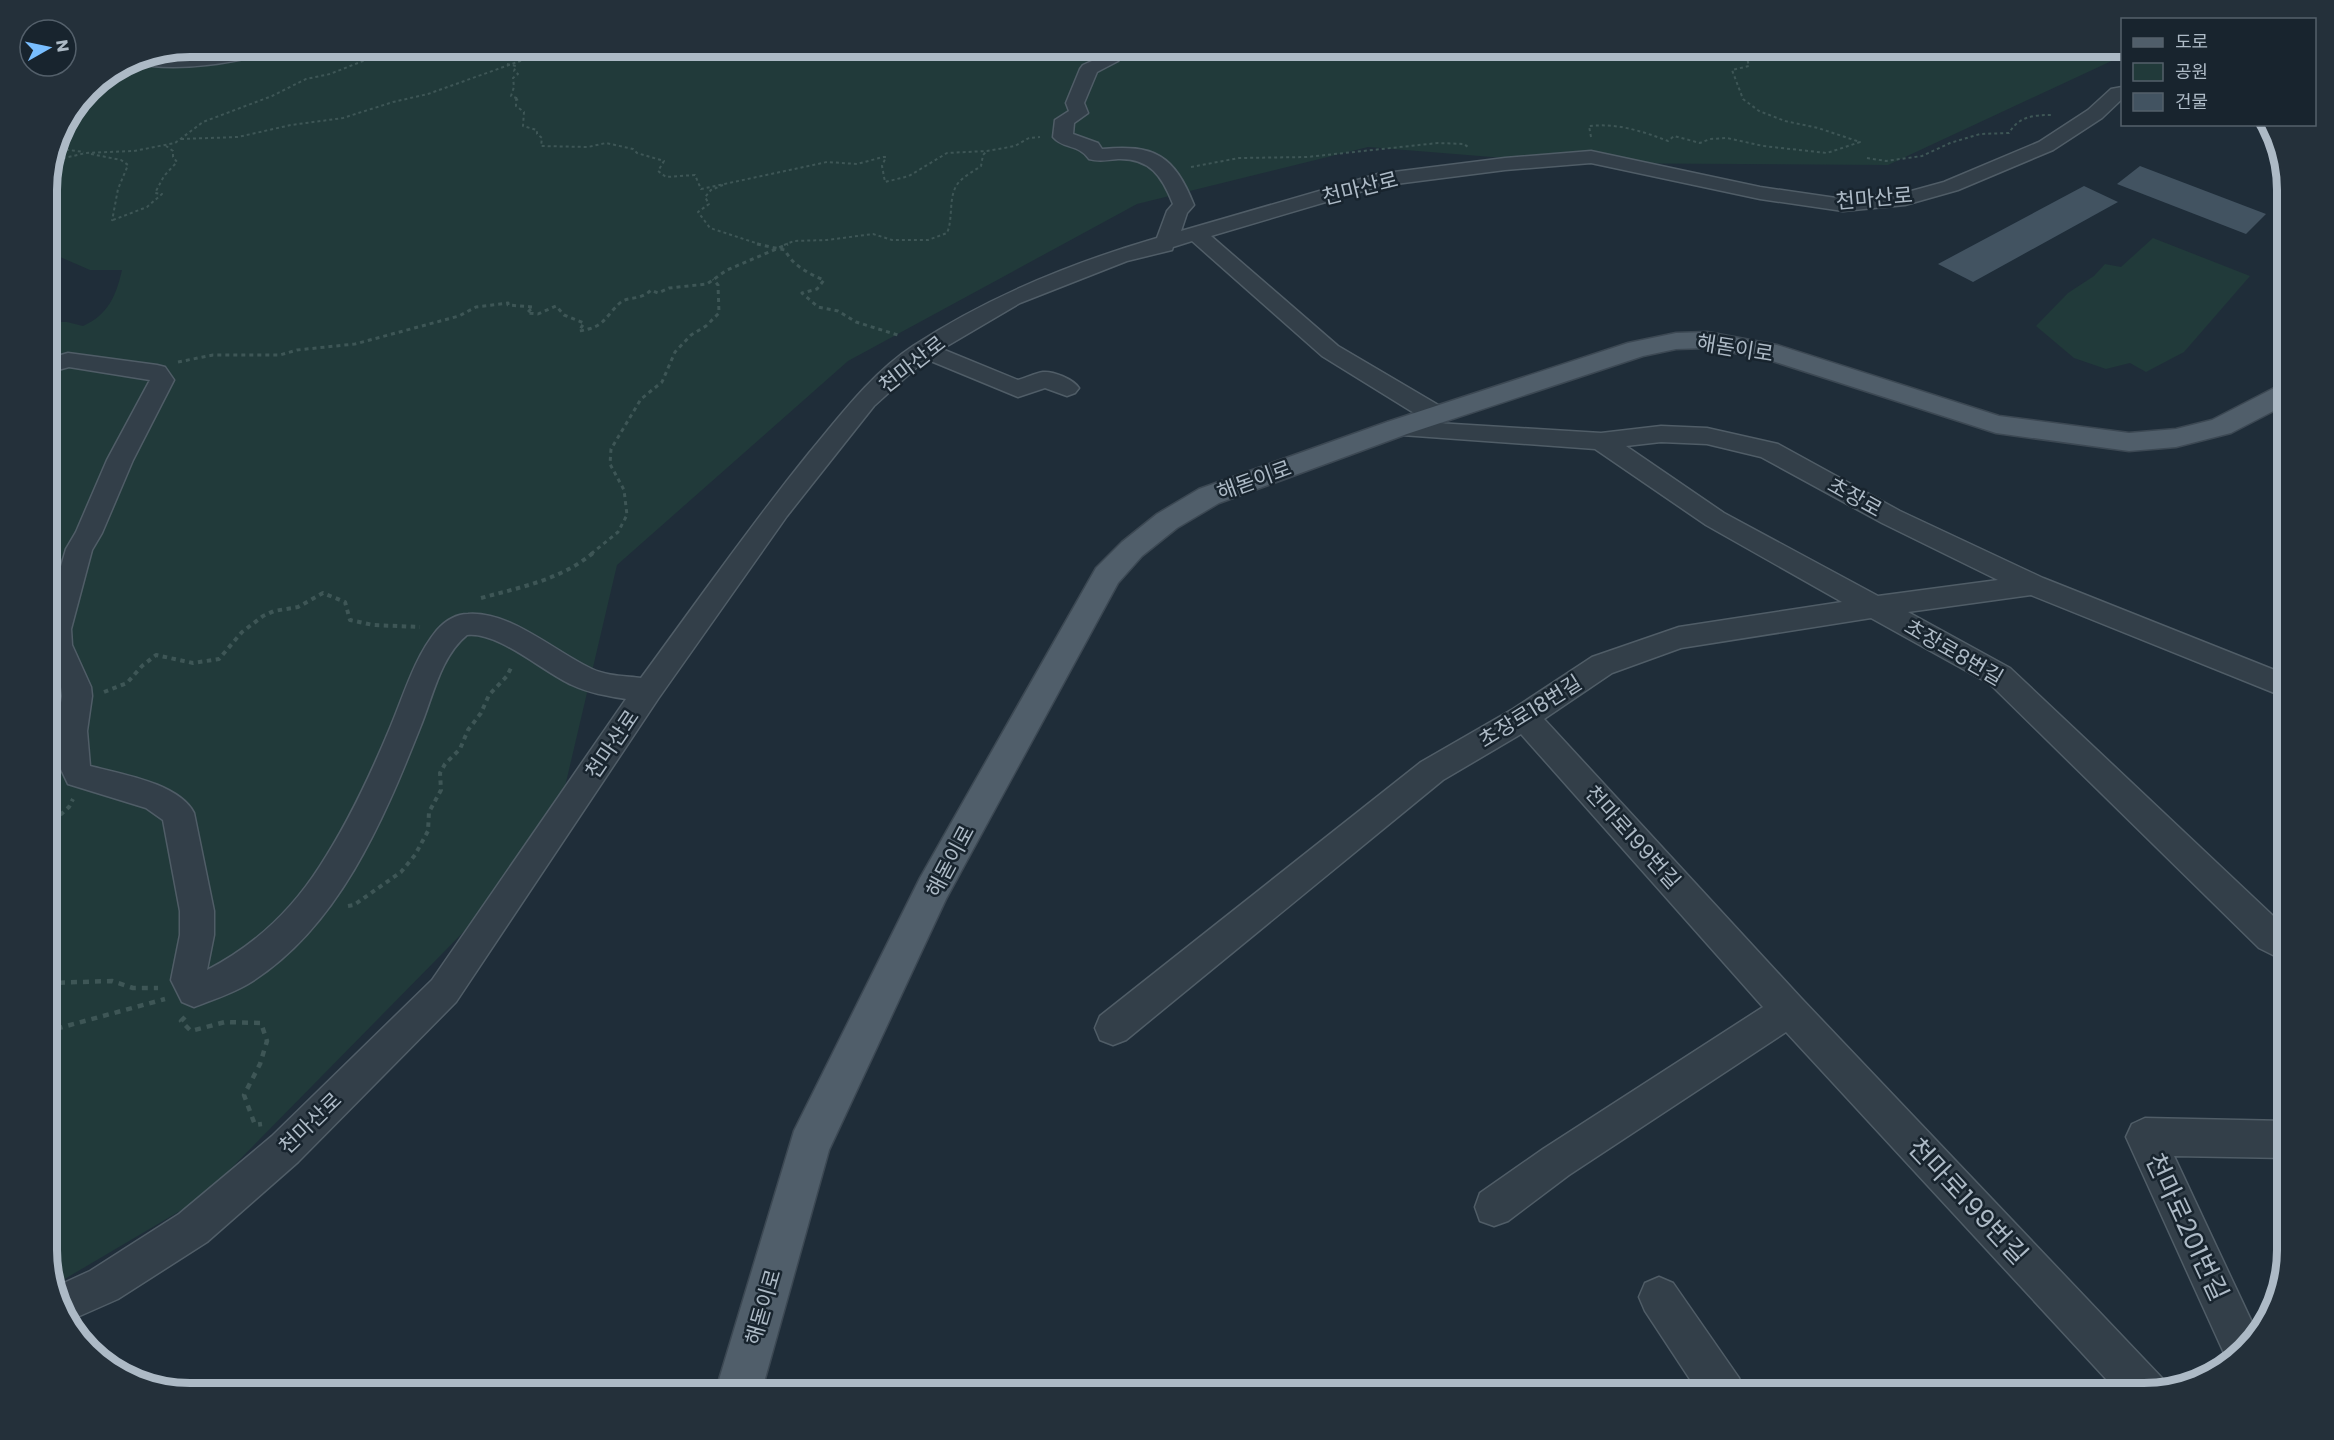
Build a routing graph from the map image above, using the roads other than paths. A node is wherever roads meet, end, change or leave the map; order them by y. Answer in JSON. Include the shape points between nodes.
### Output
{"nodes":[{"id":1,"x":221,"y":57,"type":"edge"},
{"id":2,"x":1112,"y":57,"type":"dead end"},
{"id":3,"x":167,"y":60,"type":"edge"},
{"id":4,"x":2121,"y":93,"type":"edge"},
{"id":5,"x":1197,"y":235,"type":"junction"},
{"id":6,"x":1164,"y":245,"type":"junction"},
{"id":7,"x":929,"y":347,"type":"junction"},
{"id":8,"x":57,"y":363,"type":"edge"},
{"id":9,"x":1067,"y":388,"type":"dead end"},
{"id":10,"x":2277,"y":398,"type":"edge"},
{"id":11,"x":1436,"y":415,"type":"junction"},
{"id":12,"x":1398,"y":428,"type":"junction"},
{"id":13,"x":1601,"y":441,"type":"junction"},
{"id":14,"x":2033,"y":585,"type":"junction"},
{"id":15,"x":1874,"y":607,"type":"junction"},
{"id":16,"x":57,"y":630,"type":"edge"},
{"id":17,"x":57,"y":630,"type":"edge"},
{"id":18,"x":2277,"y":683,"type":"edge"},
{"id":19,"x":648,"y":691,"type":"junction"},
{"id":20,"x":1524,"y":717,"type":"junction"},
{"id":21,"x":2277,"y":941,"type":"edge"},
{"id":22,"x":1789,"y":1010,"type":"junction"},
{"id":23,"x":1113,"y":1028,"type":"dead end"},
{"id":24,"x":2277,"y":1139,"type":"edge"},
{"id":25,"x":1494,"y":1207,"type":"dead end"},
{"id":26,"x":1659,"y":1297,"type":"dead end"},
{"id":27,"x":67,"y":1302,"type":"edge"},
{"id":28,"x":2240,"y":1342,"type":"edge"},
{"id":29,"x":741,"y":1383,"type":"edge"},
{"id":30,"x":1717,"y":1383,"type":"edge"},
{"id":31,"x":2138,"y":1383,"type":"edge"}],
"edges":[{"from":1,"to":3,"type":"street"},
{"from":2,"to":6,"type":"street","via":[[1089,69],[1075,103],[1079,113],[1065,120],[1063,137],[1091,147],[1096,154],[1141,154],[1167,174],[1184,205],[1177,211]]},
{"from":4,"to":5,"type":"street","name":"천마산로","via":[[2046,146],[1951,186],[1905,200],[1843,205],[1760,193],[1597,158],[1505,164],[1377,180]]},
{"from":5,"to":6,"type":"street","name":"천마산로"},
{"from":5,"to":11,"type":"street","via":[[1330,351]]},
{"from":6,"to":7,"type":"street","name":"천마산로","via":[[1119,256],[1012,298]]},
{"from":7,"to":9,"type":"street","via":[[1018,389],[1045,379]]},
{"from":7,"to":19,"type":"street","name":"천마산로","via":[[865,401],[778,510]]},
{"from":8,"to":16,"type":"street","via":[[68,360],[157,372],[162,380],[79,549]]},
{"from":10,"to":11,"type":"main road","name":"해돋이로","via":[[2221,427],[2176,438],[2129,442],[1996,424],[1768,351],[1707,340],[1637,349]]},
{"from":11,"to":12,"type":"main road","name":"해돋이로"},
{"from":12,"to":13,"type":"street","name":"초장로"},
{"from":12,"to":29,"type":"main road","name":"해돋이로","via":[[1209,496],[1167,521],[1132,549],[1107,576],[933,889],[809,1146]]},
{"from":13,"to":14,"type":"street","name":"초장로","via":[[1661,434],[1707,436],[1769,450],[1891,517]]},
{"from":13,"to":15,"type":"street","name":"초장로8번길","via":[[1715,519]]},
{"from":14,"to":15,"type":"street","name":"초장로18번길"},
{"from":14,"to":18,"type":"street","name":"초장로"},
{"from":15,"to":20,"type":"street","name":"초장로18번길","via":[[1679,638],[1602,665]]},
{"from":15,"to":21,"type":"street","name":"초장로8번길","via":[[2000,676]]},
{"from":17,"to":19,"type":"street","via":[[58,645],[76,687],[73,763],[79,775],[156,798],[178,813],[197,911],[188,980],[194,991],[226,978],[257,958],[285,934],[331,877],[373,804],[436,655],[459,626],[469,624],[504,632],[545,658],[598,683]]},
{"from":19,"to":27,"type":"street","name":"천마산로","via":[[444,991],[285,1149],[193,1228],[104,1285]]},
{"from":20,"to":22,"type":"street","name":"천마로199번길"},
{"from":20,"to":23,"type":"street","name":"초장로18번길","via":[[1432,771]]},
{"from":22,"to":25,"type":"street"},
{"from":22,"to":31,"type":"street","name":"천마로199번길"},
{"from":24,"to":28,"type":"street","name":"천마로201번길","via":[[2145,1137]]},
{"from":26,"to":30,"type":"street"}]}
